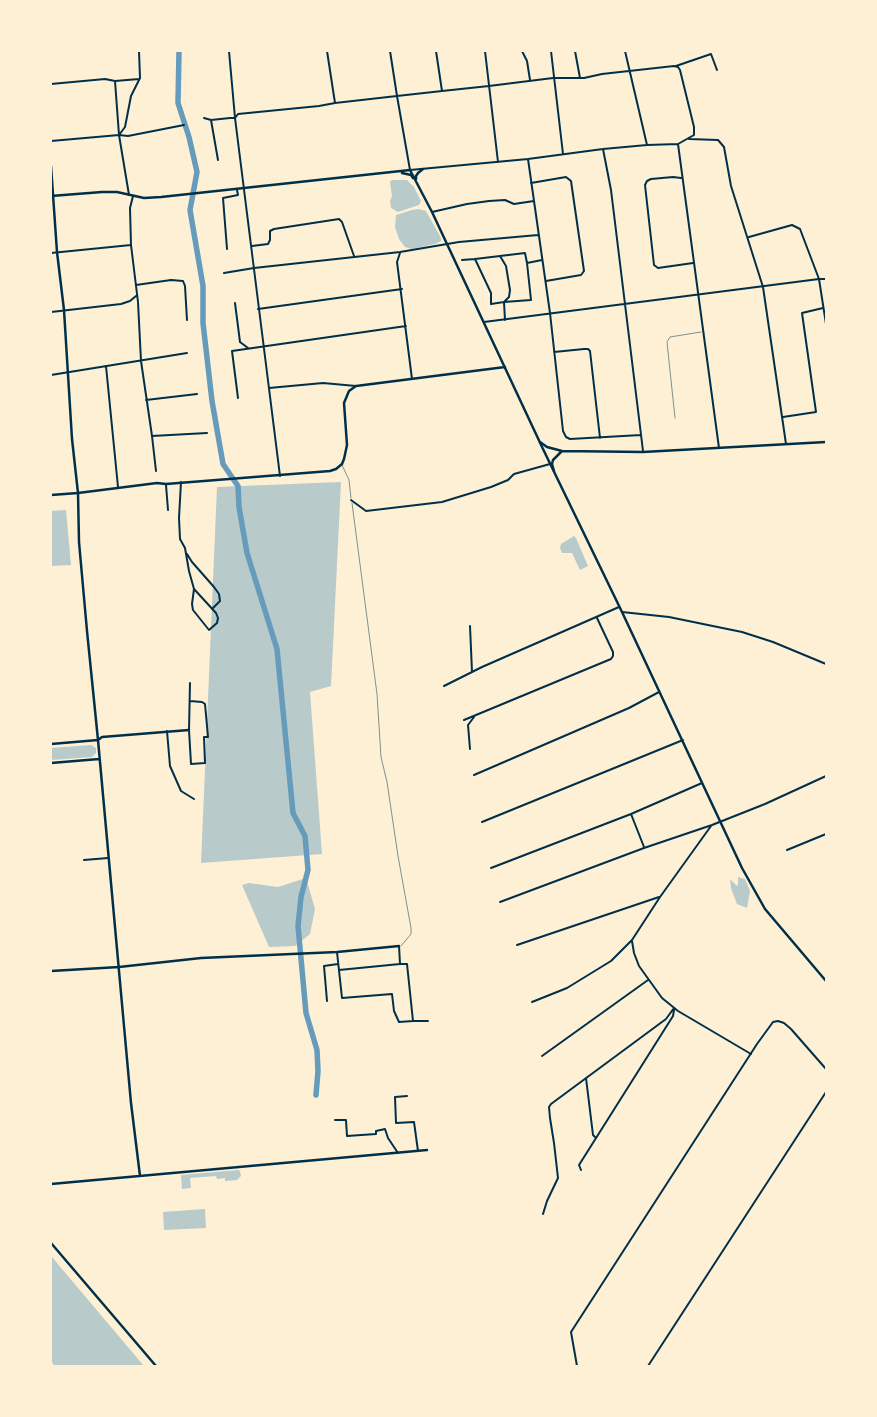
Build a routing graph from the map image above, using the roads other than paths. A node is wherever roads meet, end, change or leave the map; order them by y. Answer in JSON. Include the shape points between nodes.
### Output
{"nodes":[{"id":1,"x":139,"y":51,"type":"edge"},
{"id":2,"x":229,"y":51,"type":"edge"},
{"id":3,"x":326,"y":51,"type":"edge"},
{"id":4,"x":390,"y":51,"type":"edge"},
{"id":5,"x":436,"y":51,"type":"edge"},
{"id":6,"x":485,"y":51,"type":"edge"},
{"id":7,"x":522,"y":51,"type":"edge"},
{"id":8,"x":550,"y":51,"type":"edge"},
{"id":9,"x":575,"y":51,"type":"edge"},
{"id":10,"x":625,"y":51,"type":"edge"},
{"id":11,"x":676,"y":66,"type":"junction"},
{"id":12,"x":630,"y":70,"type":"junction"},
{"id":13,"x":717,"y":70,"type":"dead end"},
{"id":14,"x":140,"y":78,"type":"junction"},
{"id":15,"x":553,"y":78,"type":"junction"},
{"id":16,"x":580,"y":78,"type":"junction"},
{"id":17,"x":530,"y":80,"type":"junction"},
{"id":18,"x":115,"y":81,"type":"junction"},
{"id":19,"x":51,"y":84,"type":"edge"},
{"id":20,"x":489,"y":86,"type":"junction"},
{"id":21,"x":442,"y":91,"type":"junction"},
{"id":22,"x":397,"y":96,"type":"junction"},
{"id":23,"x":335,"y":103,"type":"junction"},
{"id":24,"x":204,"y":118,"type":"dead end"},
{"id":25,"x":235,"y":118,"type":"junction"},
{"id":26,"x":211,"y":120,"type":"junction"},
{"id":27,"x":184,"y":125,"type":"dead end"},
{"id":28,"x":119,"y":135,"type":"junction"},
{"id":29,"x":687,"y":139,"type":"junction"},
{"id":30,"x":51,"y":141,"type":"edge"},
{"id":31,"x":678,"y":144,"type":"junction"},
{"id":32,"x":647,"y":145,"type":"junction"},
{"id":33,"x":603,"y":149,"type":"junction"},
{"id":34,"x":563,"y":154,"type":"junction"},
{"id":35,"x":528,"y":159,"type":"junction"},
{"id":36,"x":218,"y":160,"type":"dead end"},
{"id":37,"x":498,"y":162,"type":"junction"},
{"id":38,"x":51,"y":166,"type":"edge"},
{"id":39,"x":423,"y":169,"type":"junction"},
{"id":40,"x":410,"y":170,"type":"junction"},
{"id":41,"x":397,"y":172,"type":"junction"},
{"id":42,"x":682,"y":178,"type":"junction"},
{"id":43,"x":417,"y":183,"type":"junction"},
{"id":44,"x":532,"y":183,"type":"junction"},
{"id":45,"x":245,"y":189,"type":"junction"},
{"id":46,"x":238,"y":190,"type":"junction"},
{"id":47,"x":129,"y":195,"type":"junction"},
{"id":48,"x":52,"y":196,"type":"edge"},
{"id":49,"x":133,"y":196,"type":"junction"},
{"id":50,"x":534,"y":201,"type":"junction"},
{"id":51,"x":432,"y":212,"type":"junction"},
{"id":52,"x":538,"y":235,"type":"junction"},
{"id":53,"x":748,"y":238,"type":"junction"},
{"id":54,"x":446,"y":244,"type":"junction"},
{"id":55,"x":131,"y":245,"type":"junction"},
{"id":56,"x":251,"y":246,"type":"junction"},
{"id":57,"x":227,"y":249,"type":"dead end"},
{"id":58,"x":57,"y":252,"type":"junction"},
{"id":59,"x":400,"y":252,"type":"junction"},
{"id":60,"x":51,"y":253,"type":"edge"},
{"id":61,"x":354,"y":256,"type":"junction"},
{"id":62,"x":500,"y":256,"type":"junction"},
{"id":63,"x":475,"y":259,"type":"junction"},
{"id":64,"x":462,"y":260,"type":"dead end"},
{"id":65,"x":542,"y":260,"type":"junction"},
{"id":66,"x":527,"y":263,"type":"junction"},
{"id":67,"x":693,"y":263,"type":"junction"},
{"id":68,"x":254,"y":268,"type":"junction"},
{"id":69,"x":224,"y":273,"type":"dead end"},
{"id":70,"x":819,"y":279,"type":"junction"},
{"id":71,"x":826,"y":280,"type":"edge"},
{"id":72,"x":545,"y":281,"type":"junction"},
{"id":73,"x":136,"y":285,"type":"junction"},
{"id":74,"x":763,"y":287,"type":"junction"},
{"id":75,"x":402,"y":289,"type":"junction"},
{"id":76,"x":137,"y":295,"type":"junction"},
{"id":77,"x":698,"y":295,"type":"junction"},
{"id":78,"x":504,"y":302,"type":"junction"},
{"id":79,"x":235,"y":303,"type":"dead end"},
{"id":80,"x":624,"y":305,"type":"junction"},
{"id":81,"x":823,"y":308,"type":"junction"},
{"id":82,"x":258,"y":309,"type":"junction"},
{"id":83,"x":64,"y":310,"type":"junction"},
{"id":84,"x":51,"y":312,"type":"edge"},
{"id":85,"x":550,"y":313,"type":"junction"},
{"id":86,"x":187,"y":320,"type":"dead end"},
{"id":87,"x":505,"y":320,"type":"junction"},
{"id":88,"x":484,"y":322,"type":"junction"},
{"id":89,"x":826,"y":324,"type":"edge"},
{"id":90,"x":406,"y":326,"type":"junction"},
{"id":91,"x":703,"y":332,"type":"junction"},
{"id":92,"x":263,"y":346,"type":"junction"},
{"id":93,"x":248,"y":348,"type":"junction"},
{"id":94,"x":554,"y":352,"type":"junction"},
{"id":95,"x":187,"y":353,"type":"dead end"},
{"id":96,"x":141,"y":361,"type":"junction"},
{"id":97,"x":106,"y":366,"type":"junction"},
{"id":98,"x":505,"y":366,"type":"junction"},
{"id":99,"x":68,"y":372,"type":"junction"},
{"id":100,"x":51,"y":375,"type":"edge"},
{"id":101,"x":412,"y":379,"type":"junction"},
{"id":102,"x":356,"y":386,"type":"junction"},
{"id":103,"x":269,"y":388,"type":"junction"},
{"id":104,"x":197,"y":394,"type":"dead end"},
{"id":105,"x":238,"y":398,"type":"dead end"},
{"id":106,"x":146,"y":400,"type":"junction"},
{"id":107,"x":782,"y":417,"type":"junction"},
{"id":108,"x":675,"y":418,"type":"dead end"},
{"id":109,"x":207,"y":433,"type":"dead end"},
{"id":110,"x":641,"y":435,"type":"junction"},
{"id":111,"x":152,"y":436,"type":"junction"},
{"id":112,"x":600,"y":438,"type":"junction"},
{"id":113,"x":539,"y":441,"type":"junction"},
{"id":114,"x":826,"y":442,"type":"edge"},
{"id":115,"x":786,"y":444,"type":"junction"},
{"id":116,"x":719,"y":448,"type":"junction"},
{"id":117,"x":562,"y":451,"type":"junction"},
{"id":118,"x":643,"y":452,"type":"junction"},
{"id":119,"x":342,"y":464,"type":"junction"},
{"id":120,"x":550,"y":464,"type":"junction"},
{"id":121,"x":156,"y":471,"type":"dead end"},
{"id":122,"x":555,"y":472,"type":"junction"},
{"id":123,"x":280,"y":476,"type":"junction"},
{"id":124,"x":181,"y":482,"type":"junction"},
{"id":125,"x":166,"y":484,"type":"junction"},
{"id":126,"x":118,"y":487,"type":"junction"},
{"id":127,"x":78,"y":493,"type":"junction"},
{"id":128,"x":51,"y":495,"type":"edge"},
{"id":129,"x":351,"y":500,"type":"junction"},
{"id":130,"x":168,"y":510,"type":"dead end"},
{"id":131,"x":186,"y":552,"type":"junction"},
{"id":132,"x":194,"y":589,"type":"junction"},
{"id":133,"x":620,"y":607,"type":"junction"},
{"id":134,"x":212,"y":609,"type":"junction"},
{"id":135,"x":622,"y":612,"type":"junction"},
{"id":136,"x":597,"y":618,"type":"junction"},
{"id":137,"x":470,"y":626,"type":"dead end"},
{"id":138,"x":826,"y":664,"type":"edge"},
{"id":139,"x":472,"y":672,"type":"junction"},
{"id":140,"x":190,"y":683,"type":"dead end"},
{"id":141,"x":444,"y":686,"type":"dead end"},
{"id":142,"x":659,"y":692,"type":"junction"},
{"id":143,"x":190,"y":701,"type":"junction"},
{"id":144,"x":474,"y":717,"type":"junction"},
{"id":145,"x":464,"y":720,"type":"dead end"},
{"id":146,"x":189,"y":730,"type":"junction"},
{"id":147,"x":167,"y":731,"type":"junction"},
{"id":148,"x":98,"y":740,"type":"junction"},
{"id":149,"x":683,"y":740,"type":"junction"},
{"id":150,"x":51,"y":744,"type":"edge"},
{"id":151,"x":470,"y":749,"type":"dead end"},
{"id":152,"x":99,"y":759,"type":"junction"},
{"id":153,"x":51,"y":763,"type":"edge"},
{"id":154,"x":474,"y":775,"type":"dead end"},
{"id":155,"x":826,"y":776,"type":"edge"},
{"id":156,"x":703,"y":783,"type":"junction"},
{"id":157,"x":194,"y":799,"type":"dead end"},
{"id":158,"x":631,"y":814,"type":"junction"},
{"id":159,"x":482,"y":822,"type":"dead end"},
{"id":160,"x":720,"y":822,"type":"junction"},
{"id":161,"x":712,"y":825,"type":"junction"},
{"id":162,"x":826,"y":834,"type":"edge"},
{"id":163,"x":644,"y":848,"type":"junction"},
{"id":164,"x":788,"y":850,"type":"dead end"},
{"id":165,"x":108,"y":858,"type":"junction"},
{"id":166,"x":84,"y":860,"type":"dead end"},
{"id":167,"x":490,"y":868,"type":"dead end"},
{"id":168,"x":660,"y":897,"type":"junction"},
{"id":169,"x":500,"y":902,"type":"dead end"},
{"id":170,"x":632,"y":940,"type":"junction"},
{"id":171,"x":517,"y":945,"type":"dead end"},
{"id":172,"x":400,"y":946,"type":"junction"},
{"id":173,"x":337,"y":952,"type":"junction"},
{"id":174,"x":338,"y":964,"type":"junction"},
{"id":175,"x":400,"y":964,"type":"junction"},
{"id":176,"x":118,"y":966,"type":"junction"},
{"id":177,"x":339,"y":970,"type":"junction"},
{"id":178,"x":51,"y":971,"type":"edge"},
{"id":179,"x":648,"y":980,"type":"junction"},
{"id":180,"x":826,"y":980,"type":"edge"},
{"id":181,"x":327,"y":1000,"type":"dead end"},
{"id":182,"x":532,"y":1002,"type":"dead end"},
{"id":183,"x":674,"y":1008,"type":"junction"},
{"id":184,"x":413,"y":1021,"type":"junction"},
{"id":185,"x":428,"y":1021,"type":"dead end"},
{"id":186,"x":751,"y":1054,"type":"junction"},
{"id":187,"x":542,"y":1056,"type":"dead end"},
{"id":188,"x":826,"y":1069,"type":"edge"},
{"id":189,"x":586,"y":1078,"type":"junction"},
{"id":190,"x":826,"y":1092,"type":"edge"},
{"id":191,"x":407,"y":1096,"type":"dead end"},
{"id":192,"x":336,"y":1120,"type":"dead end"},
{"id":193,"x":596,"y":1138,"type":"junction"},
{"id":194,"x":427,"y":1150,"type":"dead end"},
{"id":195,"x":418,"y":1151,"type":"junction"},
{"id":196,"x":398,"y":1153,"type":"junction"},
{"id":197,"x":581,"y":1170,"type":"dead end"},
{"id":198,"x":140,"y":1176,"type":"junction"},
{"id":199,"x":51,"y":1184,"type":"edge"},
{"id":200,"x":543,"y":1214,"type":"dead end"},
{"id":201,"x":51,"y":1243,"type":"edge"},
{"id":202,"x":156,"y":1366,"type":"edge"},
{"id":203,"x":577,"y":1366,"type":"edge"},
{"id":204,"x":648,"y":1366,"type":"edge"}],
"edges":[{"from":1,"to":14,"type":"street"},
{"from":2,"to":25,"type":"street"},
{"from":3,"to":23,"type":"street"},
{"from":4,"to":22,"type":"street"},
{"from":5,"to":21,"type":"street"},
{"from":6,"to":20,"type":"street"},
{"from":7,"to":17,"type":"street"},
{"from":8,"to":15,"type":"street"},
{"from":9,"to":16,"type":"street"},
{"from":10,"to":12,"type":"street"},
{"from":11,"to":12,"type":"street"},
{"from":11,"to":13,"type":"street","via":[[709,54]]},
{"from":11,"to":29,"type":"street","via":[[680,70],[694,127],[694,135]]},
{"from":12,"to":16,"type":"street"},
{"from":12,"to":32,"type":"street"},
{"from":14,"to":18,"type":"street"},
{"from":14,"to":28,"type":"street","via":[[131,96],[125,127]]},
{"from":15,"to":16,"type":"street"},
{"from":15,"to":17,"type":"street"},
{"from":15,"to":34,"type":"street"},
{"from":17,"to":20,"type":"street"},
{"from":18,"to":19,"type":"street"},
{"from":18,"to":28,"type":"street"},
{"from":20,"to":21,"type":"street"},
{"from":20,"to":37,"type":"street"},
{"from":21,"to":22,"type":"street"},
{"from":22,"to":23,"type":"street"},
{"from":22,"to":40,"type":"street"},
{"from":23,"to":25,"type":"street","via":[[238,114]]},
{"from":24,"to":26,"type":"street"},
{"from":25,"to":26,"type":"street"},
{"from":25,"to":45,"type":"street"},
{"from":26,"to":36,"type":"street"},
{"from":27,"to":28,"type":"street","via":[[133,136]]},
{"from":28,"to":30,"type":"street"},
{"from":28,"to":47,"type":"street"},
{"from":29,"to":31,"type":"street"},
{"from":29,"to":53,"type":"street","via":[[718,140],[723,144]]},
{"from":31,"to":32,"type":"street"},
{"from":31,"to":42,"type":"street"},
{"from":32,"to":33,"type":"street"},
{"from":33,"to":34,"type":"street"},
{"from":33,"to":80,"type":"street"},
{"from":34,"to":35,"type":"street"},
{"from":35,"to":37,"type":"street"},
{"from":35,"to":44,"type":"street"},
{"from":37,"to":39,"type":"street"},
{"from":38,"to":48,"type":"street"},
{"from":39,"to":40,"type":"street"},
{"from":39,"to":43,"type":"street","via":[[416,176]]},
{"from":40,"to":41,"type":"street"},
{"from":40,"to":43,"type":"street"},
{"from":41,"to":43,"type":"street","via":[[411,176]]},
{"from":41,"to":45,"type":"street"},
{"from":42,"to":67,"type":"street"},
{"from":42,"to":67,"type":"street","via":[[651,179],[645,185],[654,265],[658,268]]},
{"from":43,"to":51,"type":"street"},
{"from":44,"to":50,"type":"street"},
{"from":44,"to":72,"type":"street","via":[[566,178],[571,181],[584,272]]},
{"from":45,"to":46,"type":"street"},
{"from":45,"to":56,"type":"street"},
{"from":46,"to":49,"type":"street","via":[[144,198]]},
{"from":46,"to":57,"type":"street","via":[[238,195],[223,198]]},
{"from":47,"to":48,"type":"street","via":[[102,192]]},
{"from":47,"to":49,"type":"street"},
{"from":48,"to":58,"type":"street"},
{"from":49,"to":55,"type":"street","via":[[130,208]]},
{"from":50,"to":51,"type":"street","via":[[467,204]]},
{"from":50,"to":52,"type":"street"},
{"from":51,"to":54,"type":"street"},
{"from":52,"to":54,"type":"street"},
{"from":52,"to":65,"type":"street"},
{"from":53,"to":70,"type":"street","via":[[792,225],[800,228]]},
{"from":53,"to":74,"type":"street"},
{"from":54,"to":59,"type":"street"},
{"from":54,"to":88,"type":"street"},
{"from":55,"to":58,"type":"street"},
{"from":55,"to":73,"type":"street"},
{"from":56,"to":61,"type":"street","via":[[268,244],[270,231],[274,228],[339,219]]},
{"from":56,"to":68,"type":"street"},
{"from":58,"to":60,"type":"street"},
{"from":58,"to":83,"type":"street"},
{"from":59,"to":61,"type":"street"},
{"from":59,"to":75,"type":"street","via":[[397,262]]},
{"from":61,"to":68,"type":"street"},
{"from":62,"to":63,"type":"street"},
{"from":62,"to":66,"type":"street","via":[[525,253]]},
{"from":62,"to":78,"type":"street","via":[[506,266],[510,290],[509,298]]},
{"from":63,"to":64,"type":"street"},
{"from":63,"to":78,"type":"street","via":[[491,293],[491,304]]},
{"from":65,"to":66,"type":"street"},
{"from":65,"to":72,"type":"street"},
{"from":66,"to":78,"type":"street","via":[[531,300]]},
{"from":67,"to":77,"type":"street"},
{"from":68,"to":69,"type":"street"},
{"from":68,"to":82,"type":"street"},
{"from":70,"to":71,"type":"street"},
{"from":70,"to":74,"type":"street"},
{"from":70,"to":81,"type":"street"},
{"from":72,"to":85,"type":"street"},
{"from":73,"to":76,"type":"street"},
{"from":73,"to":86,"type":"street","via":[[183,281]]},
{"from":74,"to":77,"type":"street"},
{"from":74,"to":107,"type":"street"},
{"from":75,"to":82,"type":"street"},
{"from":75,"to":90,"type":"street"},
{"from":76,"to":83,"type":"street","via":[[121,304]]},
{"from":76,"to":96,"type":"street"},
{"from":77,"to":80,"type":"street"},
{"from":77,"to":91,"type":"street"},
{"from":78,"to":87,"type":"street"},
{"from":79,"to":93,"type":"street","via":[[240,342]]},
{"from":80,"to":85,"type":"street"},
{"from":80,"to":110,"type":"street"},
{"from":81,"to":89,"type":"street"},
{"from":81,"to":107,"type":"street","via":[[802,313],[816,412]]},
{"from":82,"to":92,"type":"street"},
{"from":83,"to":84,"type":"street"},
{"from":83,"to":99,"type":"street"},
{"from":85,"to":87,"type":"street"},
{"from":85,"to":94,"type":"street"},
{"from":87,"to":88,"type":"street"},
{"from":88,"to":98,"type":"street"},
{"from":90,"to":92,"type":"street"},
{"from":90,"to":101,"type":"street"},
{"from":91,"to":108,"type":"lane","via":[[670,337],[667,342]]},
{"from":91,"to":116,"type":"street"},
{"from":92,"to":93,"type":"street"},
{"from":92,"to":103,"type":"street"},
{"from":93,"to":105,"type":"street","via":[[232,351]]},
{"from":94,"to":112,"type":"street","via":[[563,432],[570,439]]},
{"from":94,"to":112,"type":"street","via":[[584,348],[590,351]]},
{"from":95,"to":96,"type":"street"},
{"from":96,"to":97,"type":"street"},
{"from":96,"to":106,"type":"street"},
{"from":97,"to":99,"type":"street"},
{"from":97,"to":126,"type":"street"},
{"from":98,"to":101,"type":"street"},
{"from":98,"to":113,"type":"street"},
{"from":99,"to":100,"type":"street"},
{"from":99,"to":127,"type":"street"},
{"from":101,"to":102,"type":"street"},
{"from":102,"to":103,"type":"street","via":[[323,383]]},
{"from":102,"to":119,"type":"street","via":[[349,391],[344,403],[347,445]]},
{"from":103,"to":123,"type":"street"},
{"from":104,"to":106,"type":"street"},
{"from":106,"to":111,"type":"street"},
{"from":107,"to":115,"type":"street"},
{"from":109,"to":111,"type":"street"},
{"from":110,"to":112,"type":"street"},
{"from":110,"to":118,"type":"street"},
{"from":111,"to":121,"type":"street"},
{"from":113,"to":117,"type":"street","via":[[547,448]]},
{"from":113,"to":120,"type":"street"},
{"from":114,"to":115,"type":"street"},
{"from":115,"to":116,"type":"street"},
{"from":116,"to":118,"type":"street"},
{"from":117,"to":118,"type":"street"},
{"from":117,"to":122,"type":"street","via":[[553,460]]},
{"from":119,"to":123,"type":"street","via":[[330,471]]},
{"from":119,"to":129,"type":"lane","via":[[349,480]]},
{"from":120,"to":122,"type":"street"},
{"from":120,"to":129,"type":"street","via":[[514,474],[492,487],[442,502],[366,511]]},
{"from":122,"to":133,"type":"street"},
{"from":123,"to":124,"type":"street"},
{"from":124,"to":125,"type":"street"},
{"from":124,"to":131,"type":"street","via":[[180,539]]},
{"from":125,"to":126,"type":"street"},
{"from":125,"to":130,"type":"street"},
{"from":126,"to":127,"type":"street"},
{"from":127,"to":128,"type":"street"},
{"from":127,"to":148,"type":"street","via":[[82,577]]},
{"from":129,"to":172,"type":"lane","via":[[376,685],[381,757],[411,928],[411,934]]},
{"from":131,"to":132,"type":"street"},
{"from":131,"to":134,"type":"street","via":[[219,594],[220,601]]},
{"from":132,"to":134,"type":"street"},
{"from":132,"to":134,"type":"street","via":[[193,610],[209,630],[218,618]]},
{"from":133,"to":135,"type":"street"},
{"from":133,"to":136,"type":"street"},
{"from":135,"to":138,"type":"street","via":[[669,616],[742,632]]},
{"from":135,"to":142,"type":"street"},
{"from":136,"to":139,"type":"street"},
{"from":136,"to":144,"type":"street","via":[[613,652],[611,660]]},
{"from":137,"to":139,"type":"street"},
{"from":139,"to":141,"type":"street"},
{"from":140,"to":143,"type":"street"},
{"from":142,"to":149,"type":"street"},
{"from":142,"to":154,"type":"street"},
{"from":143,"to":146,"type":"street"},
{"from":143,"to":146,"type":"street","via":[[205,704],[208,737],[204,738],[205,763],[191,764]]},
{"from":144,"to":145,"type":"street"},
{"from":144,"to":151,"type":"street","via":[[468,725]]},
{"from":146,"to":147,"type":"street"},
{"from":147,"to":148,"type":"street"},
{"from":147,"to":157,"type":"street","via":[[170,766],[181,791]]},
{"from":148,"to":150,"type":"street"},
{"from":148,"to":152,"type":"street"},
{"from":149,"to":156,"type":"street"},
{"from":149,"to":159,"type":"street"},
{"from":152,"to":153,"type":"street"},
{"from":152,"to":165,"type":"street"},
{"from":155,"to":160,"type":"street"},
{"from":156,"to":158,"type":"street"},
{"from":156,"to":160,"type":"street"},
{"from":158,"to":163,"type":"street"},
{"from":158,"to":167,"type":"street"},
{"from":160,"to":161,"type":"street"},
{"from":160,"to":180,"type":"street","via":[[765,909]]},
{"from":161,"to":163,"type":"street"},
{"from":161,"to":168,"type":"street"},
{"from":162,"to":164,"type":"street"},
{"from":163,"to":169,"type":"street"},
{"from":165,"to":166,"type":"street"},
{"from":165,"to":176,"type":"street"},
{"from":168,"to":170,"type":"street"},
{"from":168,"to":171,"type":"street"},
{"from":170,"to":179,"type":"street","via":[[636,960]]},
{"from":170,"to":182,"type":"street","via":[[611,961],[567,988]]},
{"from":172,"to":173,"type":"street"},
{"from":172,"to":175,"type":"street"},
{"from":173,"to":174,"type":"street"},
{"from":173,"to":176,"type":"street","via":[[201,958]]},
{"from":174,"to":177,"type":"street"},
{"from":174,"to":181,"type":"street","via":[[324,966]]},
{"from":175,"to":177,"type":"street"},
{"from":175,"to":184,"type":"street","via":[[407,964]]},
{"from":176,"to":178,"type":"street"},
{"from":176,"to":198,"type":"street"},
{"from":177,"to":184,"type":"street","via":[[342,998],[392,994],[399,1022]]},
{"from":179,"to":183,"type":"street"},
{"from":179,"to":187,"type":"street"},
{"from":183,"to":186,"type":"street"},
{"from":183,"to":189,"type":"street","via":[[666,1019]]},
{"from":183,"to":193,"type":"street","via":[[673,1016]]},
{"from":184,"to":185,"type":"street"},
{"from":186,"to":188,"type":"street","via":[[773,1022],[784,1022]]},
{"from":186,"to":203,"type":"street","via":[[571,1332]]},
{"from":189,"to":193,"type":"street"},
{"from":189,"to":200,"type":"street","via":[[549,1107],[558,1178]]},
{"from":190,"to":204,"type":"street"},
{"from":191,"to":195,"type":"street","via":[[395,1097],[396,1123],[414,1122]]},
{"from":192,"to":196,"type":"street","via":[[346,1120],[347,1136],[376,1134],[376,1131],[385,1129]]},
{"from":193,"to":197,"type":"street","via":[[579,1165]]},
{"from":194,"to":195,"type":"street"},
{"from":195,"to":196,"type":"street"},
{"from":196,"to":198,"type":"street"},
{"from":198,"to":199,"type":"street"},
{"from":201,"to":202,"type":"street"}]}
